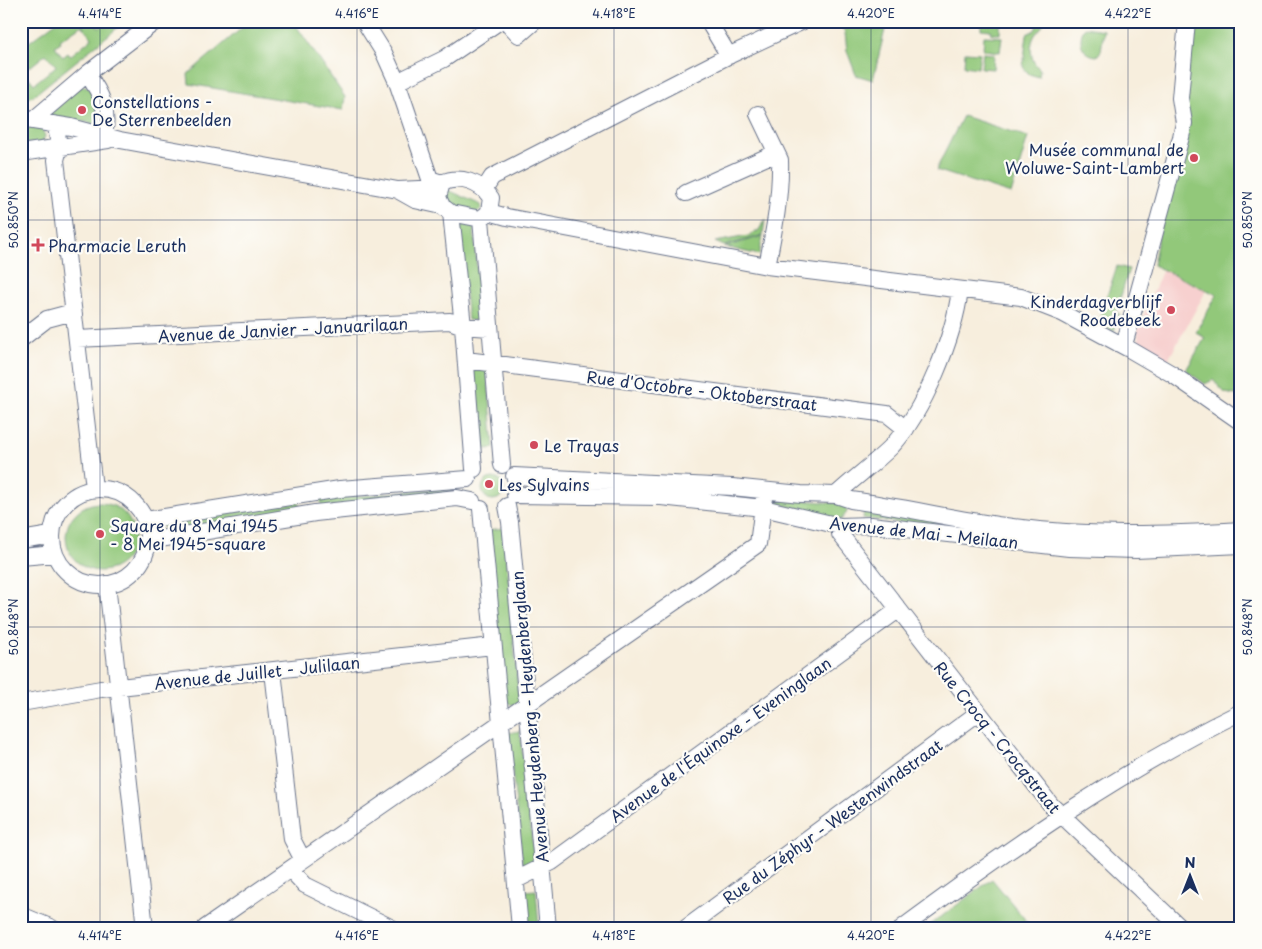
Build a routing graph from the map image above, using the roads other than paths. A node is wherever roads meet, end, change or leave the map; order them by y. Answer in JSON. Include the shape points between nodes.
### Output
{"nodes":[{"id":1,"x":156,"y":21,"type":"edge"},
{"id":2,"x":364,"y":21,"type":"edge"},
{"id":3,"x":500,"y":21,"type":"edge"},
{"id":4,"x":506,"y":21,"type":"edge"},
{"id":5,"x":535,"y":21,"type":"edge"},
{"id":6,"x":708,"y":21,"type":"edge"},
{"id":7,"x":803,"y":21,"type":"edge"},
{"id":8,"x":1187,"y":21,"type":"edge"},
{"id":9,"x":729,"y":56,"type":"junction"},
{"id":10,"x":87,"y":74,"type":"junction"},
{"id":11,"x":397,"y":82,"type":"junction"},
{"id":12,"x":758,"y":114,"type":"dead end"},
{"id":13,"x":27,"y":120,"type":"edge"},
{"id":14,"x":56,"y":125,"type":"junction"},
{"id":15,"x":108,"y":138,"type":"junction"},
{"id":16,"x":59,"y":148,"type":"junction"},
{"id":17,"x":21,"y":153,"type":"edge"},
{"id":18,"x":780,"y":160,"type":"junction"},
{"id":19,"x":441,"y":185,"type":"junction"},
{"id":20,"x":485,"y":188,"type":"junction"},
{"id":21,"x":398,"y":190,"type":"junction"},
{"id":22,"x":686,"y":193,"type":"dead end"},
{"id":23,"x":446,"y":209,"type":"junction"},
{"id":24,"x":485,"y":216,"type":"junction"},
{"id":25,"x":767,"y":266,"type":"junction"},
{"id":26,"x":960,"y":290,"type":"junction"},
{"id":27,"x":73,"y":312,"type":"junction"},
{"id":28,"x":464,"y":326,"type":"junction"},
{"id":29,"x":489,"y":328,"type":"junction"},
{"id":30,"x":21,"y":339,"type":"edge"},
{"id":31,"x":77,"y":339,"type":"junction"},
{"id":32,"x":1122,"y":345,"type":"junction"},
{"id":33,"x":466,"y":360,"type":"junction"},
{"id":34,"x":493,"y":364,"type":"junction"},
{"id":35,"x":1241,"y":422,"type":"edge"},
{"id":36,"x":906,"y":430,"type":"junction"},
{"id":37,"x":508,"y":471,"type":"junction"},
{"id":38,"x":471,"y":474,"type":"junction"},
{"id":39,"x":94,"y":488,"type":"junction"},
{"id":40,"x":662,"y":489,"type":"junction"},
{"id":41,"x":765,"y":491,"type":"junction"},
{"id":42,"x":311,"y":494,"type":"junction"},
{"id":43,"x":844,"y":498,"type":"junction"},
{"id":44,"x":511,"y":500,"type":"junction"},
{"id":45,"x":476,"y":505,"type":"junction"},
{"id":46,"x":762,"y":508,"type":"junction"},
{"id":47,"x":315,"y":513,"type":"junction"},
{"id":48,"x":146,"y":520,"type":"junction"},
{"id":49,"x":845,"y":526,"type":"junction"},
{"id":50,"x":1241,"y":530,"type":"edge"},
{"id":51,"x":51,"y":535,"type":"junction"},
{"id":52,"x":21,"y":540,"type":"edge"},
{"id":53,"x":1070,"y":540,"type":"junction"},
{"id":54,"x":148,"y":541,"type":"junction"},
{"id":55,"x":1241,"y":545,"type":"edge"},
{"id":56,"x":54,"y":554,"type":"junction"},
{"id":57,"x":21,"y":557,"type":"edge"},
{"id":58,"x":107,"y":584,"type":"junction"},
{"id":59,"x":898,"y":610,"type":"junction"},
{"id":60,"x":493,"y":646,"type":"junction"},
{"id":61,"x":273,"y":671,"type":"junction"},
{"id":62,"x":118,"y":687,"type":"junction"},
{"id":63,"x":21,"y":703,"type":"edge"},
{"id":64,"x":527,"y":706,"type":"junction"},
{"id":65,"x":1241,"y":712,"type":"edge"},
{"id":66,"x":978,"y":714,"type":"junction"},
{"id":67,"x":501,"y":725,"type":"junction"},
{"id":68,"x":1061,"y":815,"type":"junction"},
{"id":69,"x":297,"y":865,"type":"junction"},
{"id":70,"x":543,"y":868,"type":"junction"},
{"id":71,"x":516,"y":880,"type":"junction"},
{"id":72,"x":21,"y":915,"type":"edge"},
{"id":73,"x":52,"y":928,"type":"edge"},
{"id":74,"x":145,"y":928,"type":"edge"},
{"id":75,"x":205,"y":928,"type":"edge"},
{"id":76,"x":392,"y":928,"type":"edge"},
{"id":77,"x":520,"y":928,"type":"edge"},
{"id":78,"x":548,"y":928,"type":"edge"},
{"id":79,"x":686,"y":928,"type":"edge"},
{"id":80,"x":902,"y":928,"type":"edge"},
{"id":81,"x":1181,"y":928,"type":"edge"}],
"edges":[{"from":1,"to":10,"type":"street"},
{"from":2,"to":11,"type":"street"},
{"from":3,"to":11,"type":"street","via":[[444,59]]},
{"from":4,"to":5,"type":"street","via":[[519,35]]},
{"from":6,"to":9,"type":"street"},
{"from":7,"to":9,"type":"street"},
{"from":8,"to":32,"type":"street","via":[[1180,98],[1184,123]]},
{"from":9,"to":20,"type":"street","via":[[492,177]]},
{"from":10,"to":13,"type":"street"},
{"from":10,"to":15,"type":"street","via":[[104,99]]},
{"from":11,"to":19,"type":"street","via":[[424,166],[430,179]]},
{"from":12,"to":18,"type":"street"},
{"from":13,"to":14,"type":"street"},
{"from":14,"to":15,"type":"street"},
{"from":14,"to":16,"type":"street"},
{"from":15,"to":16,"type":"street"},
{"from":15,"to":21,"type":"street"},
{"from":16,"to":17,"type":"street"},
{"from":16,"to":27,"type":"street","via":[[56,160]]},
{"from":18,"to":22,"type":"street","via":[[769,156]]},
{"from":18,"to":25,"type":"street","via":[[774,233]]},
{"from":19,"to":20,"type":"street","via":[[450,179]]},
{"from":19,"to":21,"type":"street"},
{"from":19,"to":23,"type":"street","via":[[438,196]]},
{"from":20,"to":24,"type":"street","via":[[491,198]]},
{"from":21,"to":23,"type":"street","via":[[415,200]]},
{"from":23,"to":24,"type":"street"},
{"from":23,"to":28,"type":"street"},
{"from":24,"to":25,"type":"street","via":[[507,217]]},
{"from":24,"to":29,"type":"street"},
{"from":25,"to":26,"type":"street"},
{"from":26,"to":32,"type":"street","via":[[1021,297],[1062,313]]},
{"from":26,"to":36,"type":"street","via":[[933,380]]},
{"from":27,"to":30,"type":"street","via":[[46,319]]},
{"from":27,"to":31,"type":"street"},
{"from":28,"to":29,"type":"street","name":"Avenue de Janvier - Januarilaan"},
{"from":28,"to":31,"type":"street","name":"Avenue de Janvier - Januarilaan","via":[[450,321]]},
{"from":28,"to":33,"type":"street"},
{"from":29,"to":34,"type":"street"},
{"from":31,"to":39,"type":"street"},
{"from":32,"to":35,"type":"street","via":[[1172,374]]},
{"from":33,"to":34,"type":"street","name":"Rue d'Octobre - Oktoberstraat"},
{"from":33,"to":38,"type":"street"},
{"from":34,"to":36,"type":"street","name":"Rue d'Octobre - Oktoberstraat","via":[[887,414]]},
{"from":34,"to":37,"type":"street"},
{"from":36,"to":43,"type":"street"},
{"from":37,"to":38,"type":"street","name":"Avenue de Mai - Meilaan","via":[[491,462]]},
{"from":37,"to":40,"type":"street","name":"Avenue de Mai - Meilaan"},
{"from":37,"to":44,"type":"street"},
{"from":38,"to":42,"type":"street","name":"Avenue de Mai - Meilaan"},
{"from":38,"to":45,"type":"street","via":[[468,493]]},
{"from":39,"to":48,"type":"street","via":[[113,490],[129,498]]},
{"from":39,"to":51,"type":"street","via":[[64,504],[55,518]]},
{"from":40,"to":41,"type":"street","name":"Avenue de Mai - Meilaan"},
{"from":40,"to":44,"type":"street","name":"Avenue de Mai - Meilaan"},
{"from":40,"to":46,"type":"street","name":"Avenue de Mai - Meilaan"},
{"from":41,"to":43,"type":"street","name":"Avenue de Mai - Meilaan"},
{"from":41,"to":46,"type":"street"},
{"from":42,"to":47,"type":"street"},
{"from":42,"to":48,"type":"street","name":"Avenue de Mai - Meilaan"},
{"from":43,"to":49,"type":"street","via":[[855,508],[854,517]]},
{"from":43,"to":53,"type":"street","name":"Avenue de Mai - Meilaan"},
{"from":44,"to":45,"type":"street","name":"Avenue de Mai - Meilaan","via":[[497,511]]},
{"from":44,"to":64,"type":"street","name":"Avenue Heydenberg - Heydenberglaan","via":[[510,522]]},
{"from":45,"to":47,"type":"street","name":"Avenue de Mai - Meilaan","via":[[457,498]]},
{"from":45,"to":60,"type":"street","name":"Avenue Heydenberg - Heydenberglaan"},
{"from":46,"to":49,"type":"street","name":"Avenue de Mai - Meilaan"},
{"from":46,"to":64,"type":"street","via":[[758,544]]},
{"from":47,"to":54,"type":"street","name":"Avenue de Mai - Meilaan"},
{"from":48,"to":54,"type":"street"},
{"from":49,"to":53,"type":"street","name":"Avenue de Mai - Meilaan","via":[[871,525]]},
{"from":49,"to":59,"type":"street","name":"Rue Crocq - Crocqstraat","via":[[840,534]]},
{"from":50,"to":53,"type":"street","name":"Avenue de Mai - Meilaan"},
{"from":51,"to":52,"type":"street"},
{"from":51,"to":56,"type":"street"},
{"from":53,"to":55,"type":"street","name":"Avenue de Mai - Meilaan","via":[[1146,550]]},
{"from":54,"to":58,"type":"street","via":[[138,567],[124,579]]},
{"from":56,"to":57,"type":"street"},
{"from":56,"to":58,"type":"street","via":[[59,564],[75,578],[85,583]]},
{"from":58,"to":62,"type":"street"},
{"from":59,"to":66,"type":"street","name":"Rue Crocq - Crocqstraat"},
{"from":59,"to":70,"type":"street","name":"Avenue de l'Équinoxe - Eveninglaan"},
{"from":60,"to":61,"type":"street","name":"Avenue de Juillet - Julilaan"},
{"from":60,"to":67,"type":"street","name":"Avenue Heydenberg - Heydenberglaan"},
{"from":61,"to":62,"type":"street","name":"Avenue de Juillet - Julilaan"},
{"from":61,"to":69,"type":"street"},
{"from":62,"to":63,"type":"street","name":"Avenue de Juillet - Julilaan"},
{"from":62,"to":74,"type":"street"},
{"from":64,"to":67,"type":"street"},
{"from":64,"to":70,"type":"street","name":"Avenue Heydenberg - Heydenberglaan"},
{"from":65,"to":68,"type":"street","via":[[1147,762]]},
{"from":66,"to":68,"type":"street","name":"Rue Crocq - Crocqstraat"},
{"from":66,"to":79,"type":"street","name":"Rue du Zéphyr - Westenwindstraat"},
{"from":67,"to":69,"type":"street"},
{"from":67,"to":71,"type":"street","name":"Avenue Heydenberg - Heydenberglaan"},
{"from":68,"to":80,"type":"street"},
{"from":68,"to":81,"type":"street","name":"Rue Crocq - Crocqstraat"},
{"from":69,"to":75,"type":"street"},
{"from":69,"to":76,"type":"street","via":[[305,886]]},
{"from":70,"to":71,"type":"street","name":"Avenue de l'Équinoxe - Eveninglaan"},
{"from":70,"to":78,"type":"street","name":"Avenue Heydenberg - Heydenberglaan"},
{"from":71,"to":77,"type":"street","name":"Avenue Heydenberg - Heydenberglaan"},
{"from":72,"to":73,"type":"street"}]}
